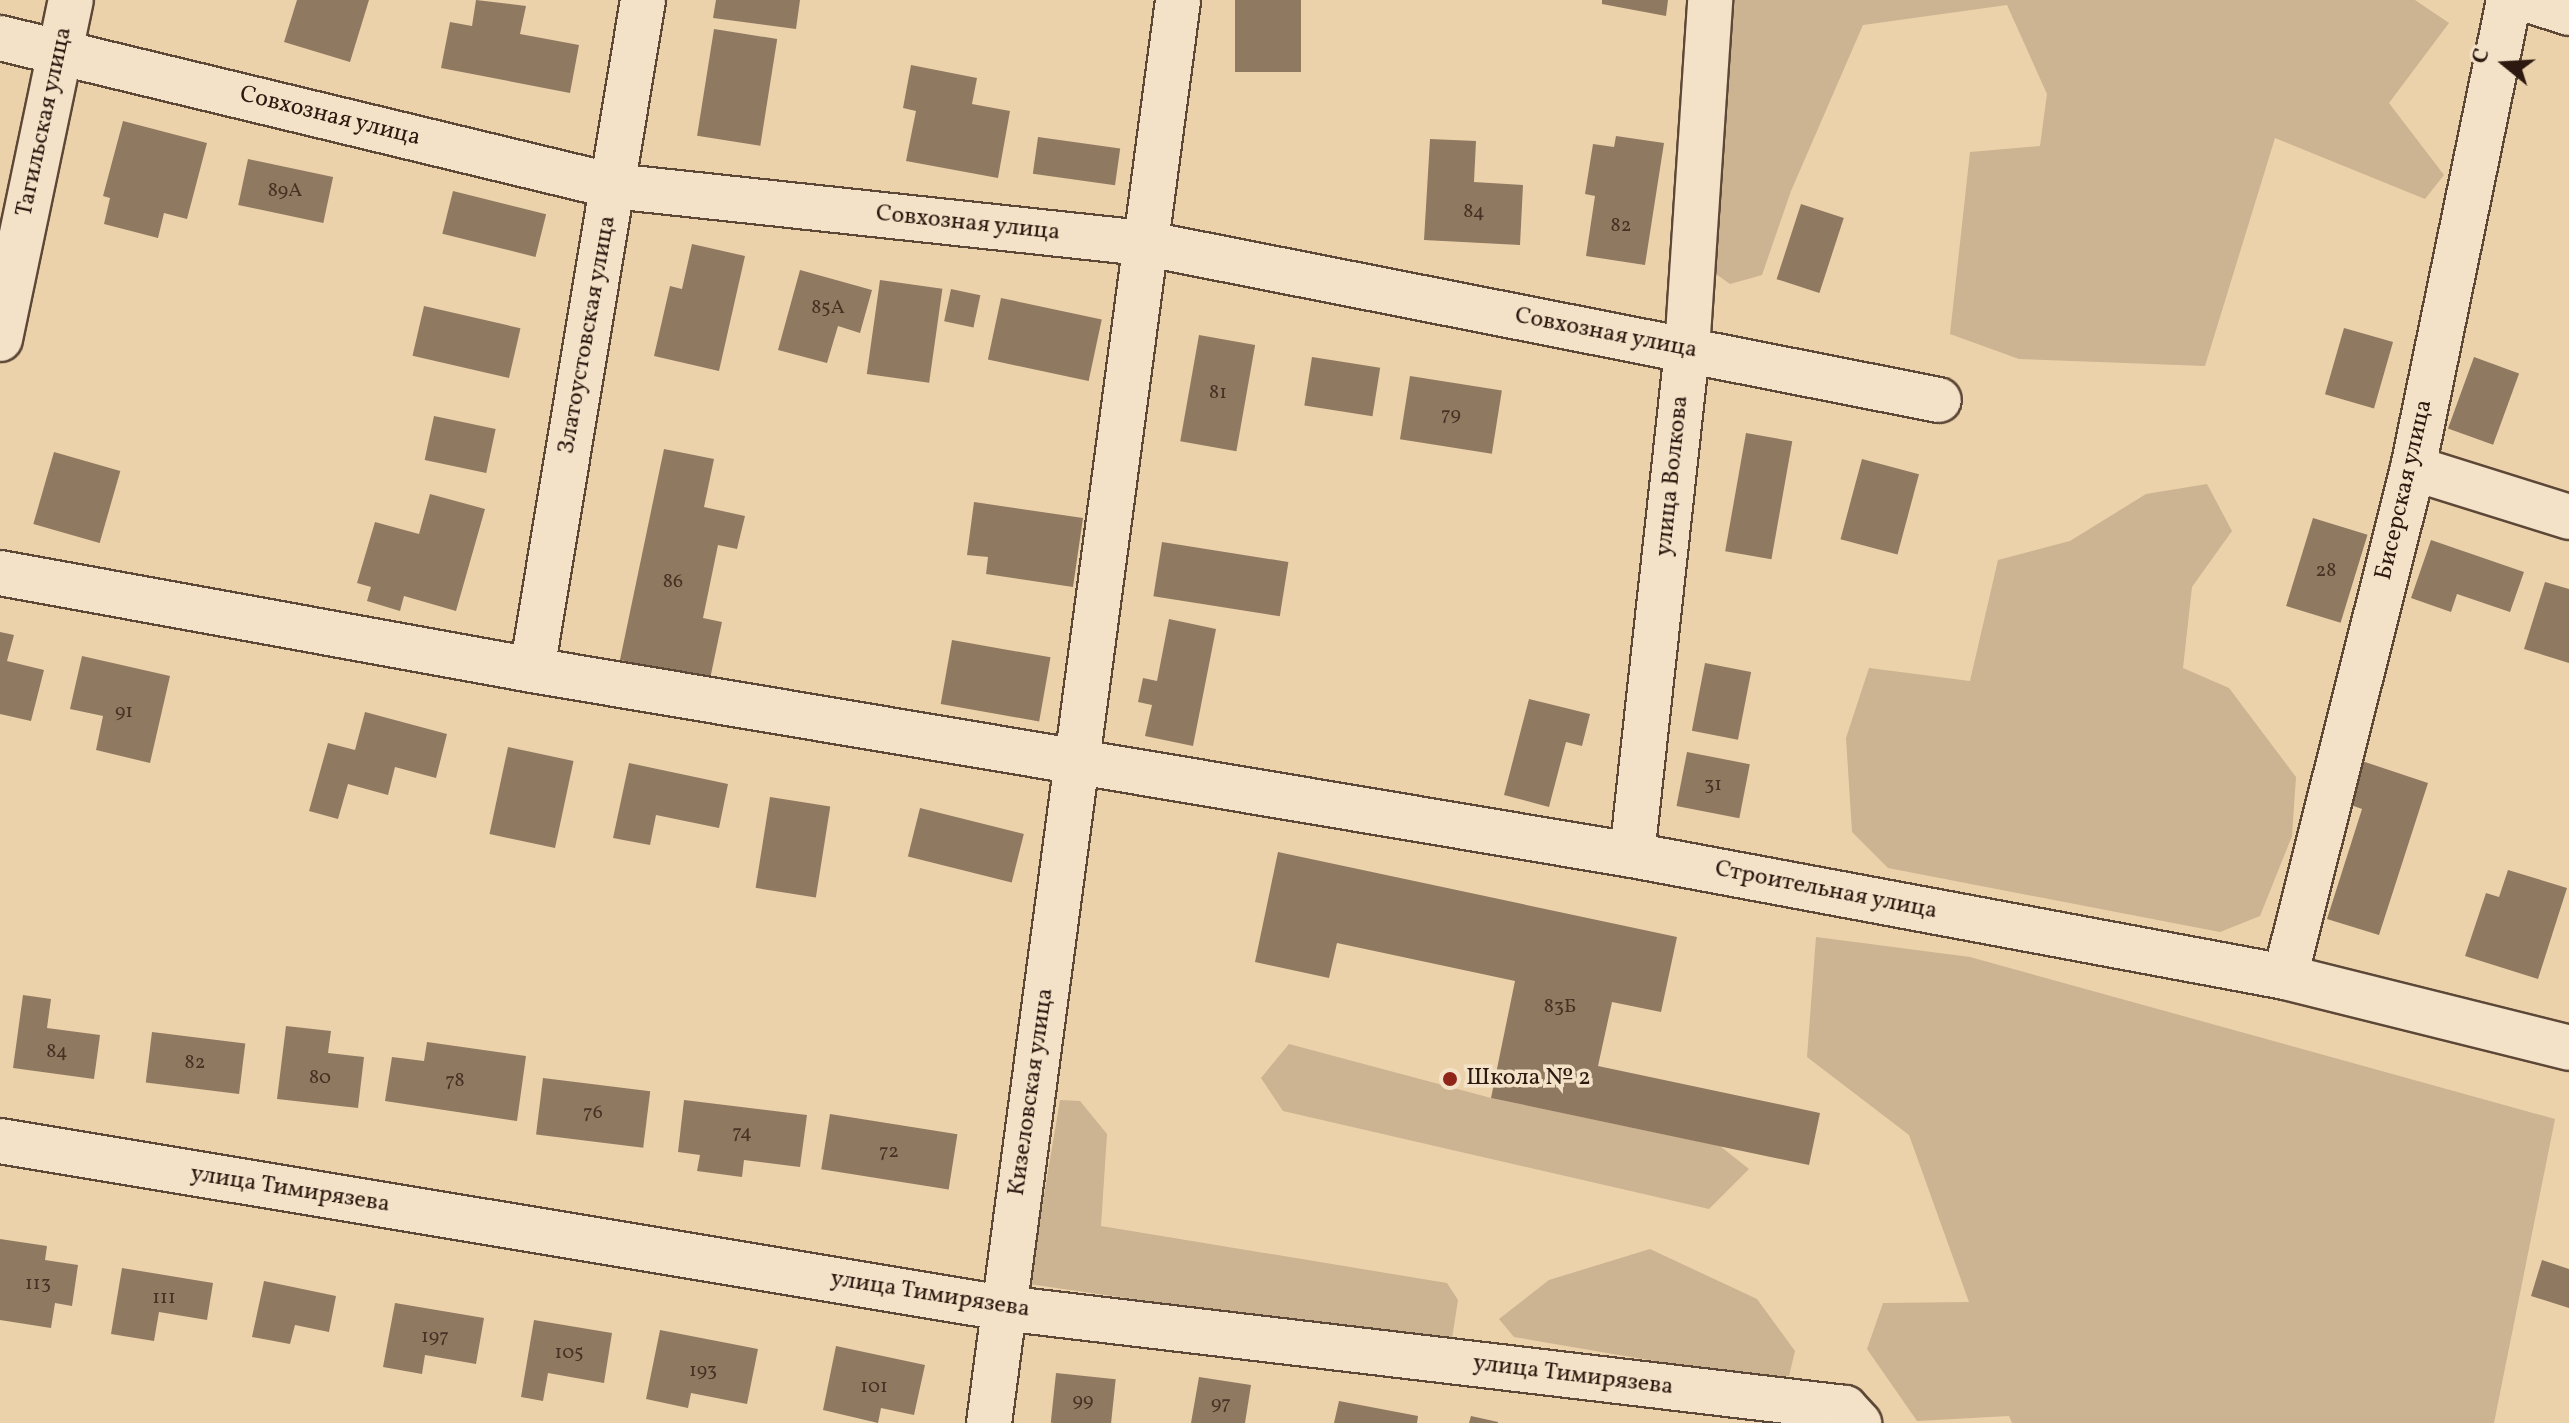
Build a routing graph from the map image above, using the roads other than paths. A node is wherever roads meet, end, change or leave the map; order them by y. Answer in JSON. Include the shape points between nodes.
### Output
{"nodes":[{"id":1,"x":71,"y":0,"type":"edge"},
{"id":2,"x":643,"y":0,"type":"edge"},
{"id":3,"x":1178,"y":0,"type":"edge"},
{"id":4,"x":1710,"y":0,"type":"edge"},
{"id":5,"x":2509,"y":0,"type":"edge"},
{"id":6,"x":2529,"y":0,"type":"edge"},
{"id":7,"x":2569,"y":13,"type":"edge"},
{"id":8,"x":0,"y":38,"type":"edge"},
{"id":9,"x":60,"y":51,"type":"junction"},
{"id":10,"x":613,"y":186,"type":"junction"},
{"id":11,"x":1143,"y":243,"type":"junction"},
{"id":12,"x":0,"y":339,"type":"edge"},
{"id":13,"x":1687,"y":350,"type":"junction"},
{"id":14,"x":1939,"y":400,"type":"dead end"},
{"id":15,"x":2413,"y":468,"type":"junction"},
{"id":16,"x":2569,"y":517,"type":"edge"},
{"id":17,"x":0,"y":573,"type":"edge"},
{"id":18,"x":532,"y":670,"type":"junction"},
{"id":19,"x":1077,"y":761,"type":"junction"},
{"id":20,"x":1632,"y":855,"type":"junction"},
{"id":21,"x":2285,"y":977,"type":"junction"},
{"id":22,"x":2569,"y":1048,"type":"edge"},
{"id":23,"x":0,"y":1141,"type":"edge"},
{"id":24,"x":1003,"y":1308,"type":"junction"},
{"id":25,"x":989,"y":1423,"type":"edge"},
{"id":26,"x":1859,"y":1423,"type":"edge"}],
"edges":[{"from":1,"to":9,"type":"street","name":"Тагильская улица"},
{"from":2,"to":10,"type":"street","name":"Златоустовская улица"},
{"from":3,"to":11,"type":"street","name":"Кизеловская улица"},
{"from":4,"to":13,"type":"street","name":"улица Волкова"},
{"from":5,"to":15,"type":"street","name":"Бисерская улица"},
{"from":6,"to":7,"type":"street"},
{"from":8,"to":9,"type":"street","name":"Совхозная улица"},
{"from":9,"to":10,"type":"street","name":"Совхозная улица"},
{"from":9,"to":12,"type":"street","name":"Тагильская улица"},
{"from":10,"to":11,"type":"street","name":"Совхозная улица"},
{"from":10,"to":18,"type":"street","name":"Златоустовская улица"},
{"from":11,"to":13,"type":"street","name":"Совхозная улица"},
{"from":11,"to":19,"type":"street","name":"Кизеловская улица"},
{"from":13,"to":14,"type":"street","name":"Совхозная улица"},
{"from":13,"to":20,"type":"street","name":"улица Волкова"},
{"from":15,"to":16,"type":"street"},
{"from":15,"to":21,"type":"street","name":"Бисерская улица"},
{"from":17,"to":18,"type":"street","name":"Строительная улица"},
{"from":18,"to":19,"type":"street","name":"Строительная улица"},
{"from":19,"to":20,"type":"street","name":"Строительная улица"},
{"from":19,"to":24,"type":"street","name":"Кизеловская улица"},
{"from":20,"to":21,"type":"street","name":"Строительная улица"},
{"from":21,"to":22,"type":"street","name":"Строительная улица"},
{"from":23,"to":24,"type":"street","name":"улица Тимирязева"},
{"from":24,"to":25,"type":"street","name":"Кизеловская улица"},
{"from":24,"to":26,"type":"street","name":"улица Тимирязева","via":[[1845,1408]]}]}
